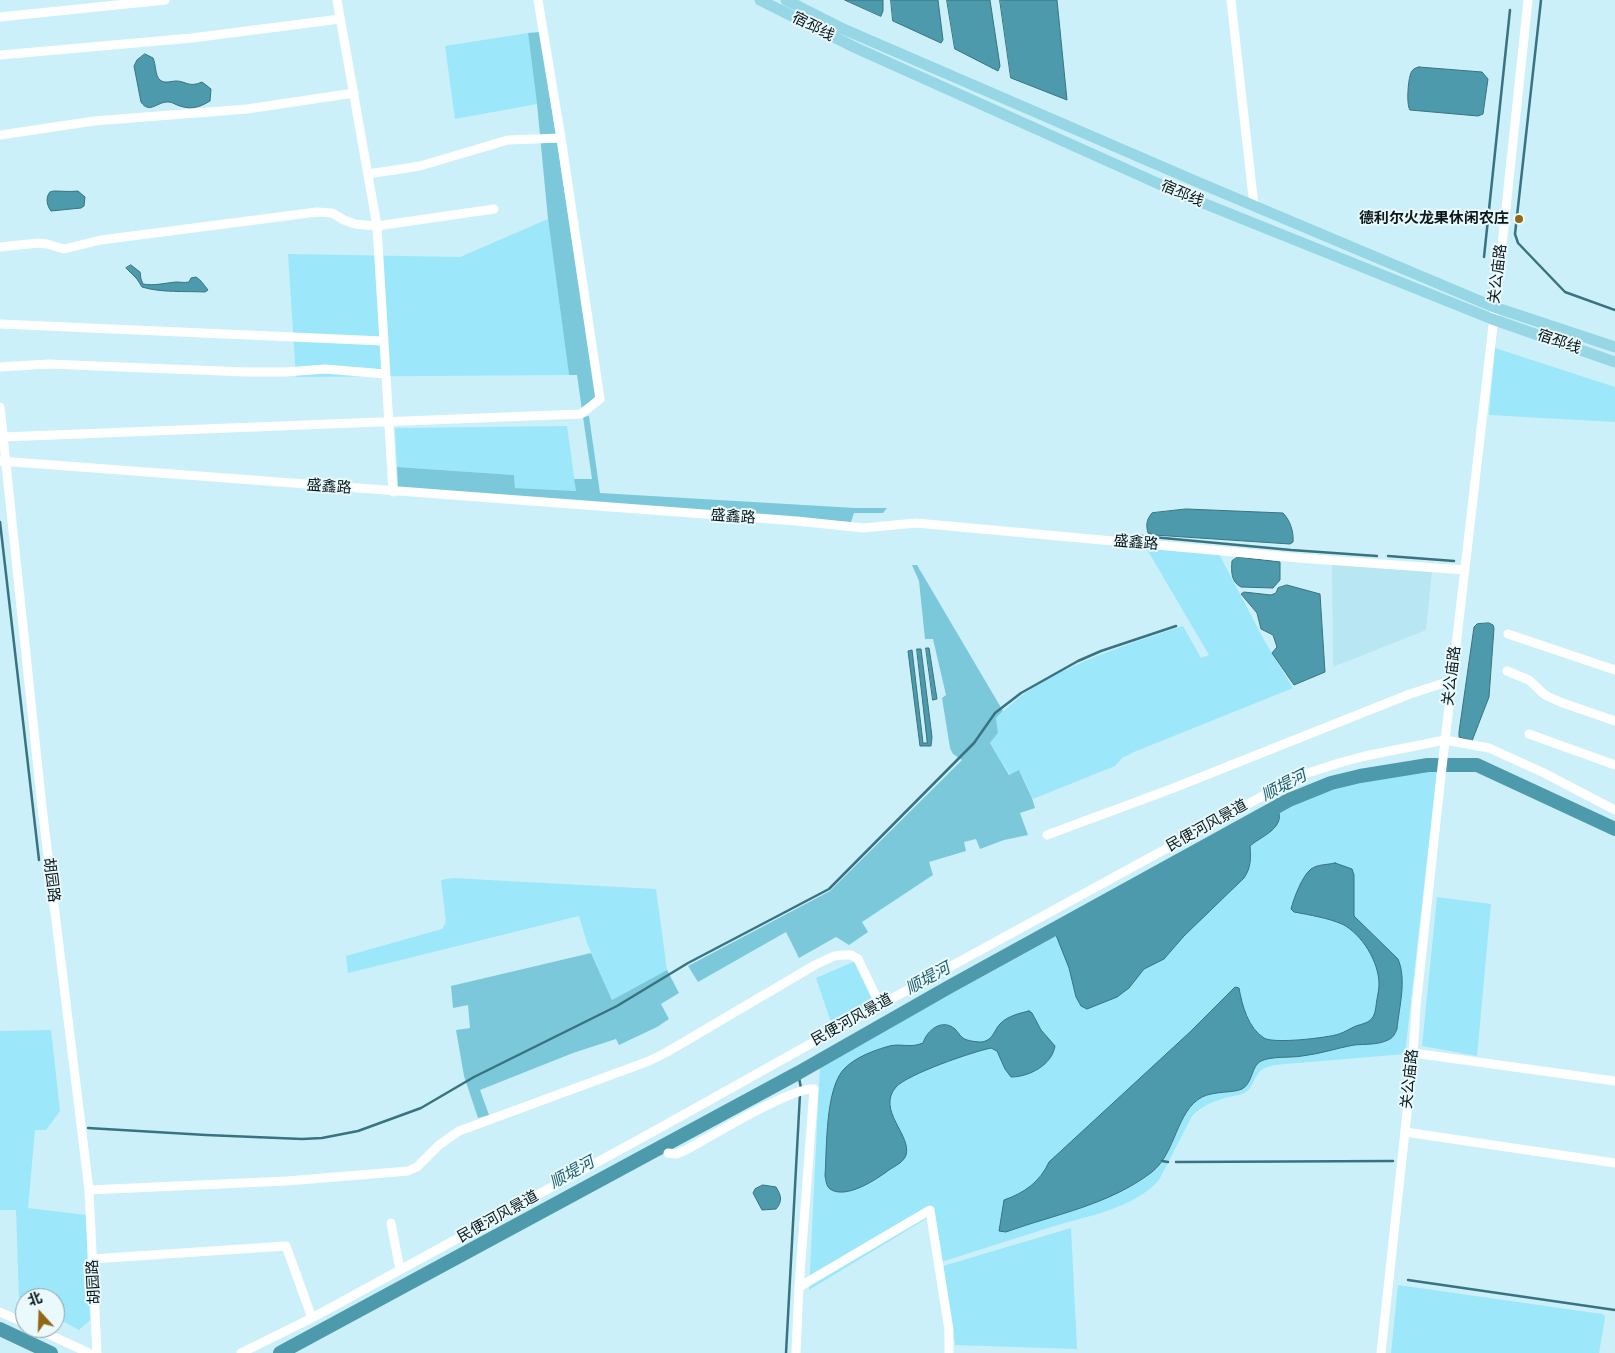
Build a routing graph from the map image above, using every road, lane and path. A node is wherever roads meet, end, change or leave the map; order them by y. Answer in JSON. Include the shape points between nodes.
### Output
{"nodes":[{"id":1,"x":165,"y":0,"type":"edge"},
{"id":2,"x":337,"y":0,"type":"edge"},
{"id":3,"x":538,"y":0,"type":"edge"},
{"id":4,"x":760,"y":0,"type":"edge"},
{"id":5,"x":786,"y":0,"type":"edge"},
{"id":6,"x":1231,"y":0,"type":"edge"},
{"id":7,"x":1528,"y":0,"type":"edge"},
{"id":8,"x":0,"y":16,"type":"edge"},
{"id":9,"x":340,"y":19,"type":"junction"},
{"id":10,"x":0,"y":55,"type":"edge"},
{"id":11,"x":354,"y":93,"type":"junction"},
{"id":12,"x":0,"y":135,"type":"edge"},
{"id":13,"x":561,"y":138,"type":"junction"},
{"id":14,"x":368,"y":174,"type":"junction"},
{"id":15,"x":1254,"y":206,"type":"junction"},
{"id":16,"x":494,"y":209,"type":"dead end"},
{"id":17,"x":377,"y":226,"type":"junction"},
{"id":18,"x":0,"y":247,"type":"edge"},
{"id":19,"x":1494,"y":307,"type":"junction"},
{"id":20,"x":1492,"y":319,"type":"junction"},
{"id":21,"x":0,"y":324,"type":"edge"},
{"id":22,"x":383,"y":341,"type":"junction"},
{"id":23,"x":1615,"y":347,"type":"edge"},
{"id":24,"x":1615,"y":362,"type":"edge"},
{"id":25,"x":0,"y":367,"type":"edge"},
{"id":26,"x":385,"y":374,"type":"junction"},
{"id":27,"x":0,"y":407,"type":"edge"},
{"id":28,"x":388,"y":422,"type":"junction"},
{"id":29,"x":3,"y":437,"type":"junction"},
{"id":30,"x":3,"y":461,"type":"edge"},
{"id":31,"x":393,"y":492,"type":"junction"},
{"id":32,"x":1465,"y":570,"type":"junction"},
{"id":33,"x":1508,"y":634,"type":"dead end"},
{"id":34,"x":1615,"y":670,"type":"edge"},
{"id":35,"x":1507,"y":672,"type":"dead end"},
{"id":36,"x":1451,"y":683,"type":"junction"},
{"id":37,"x":1615,"y":721,"type":"edge"},
{"id":38,"x":1529,"y":734,"type":"dead end"},
{"id":39,"x":1445,"y":744,"type":"junction"},
{"id":40,"x":1615,"y":765,"type":"edge"},
{"id":41,"x":1615,"y":810,"type":"edge"},
{"id":42,"x":1047,"y":835,"type":"dead end"},
{"id":43,"x":880,"y":1005,"type":"junction"},
{"id":44,"x":1413,"y":1053,"type":"junction"},
{"id":45,"x":1615,"y":1081,"type":"edge"},
{"id":46,"x":1405,"y":1132,"type":"junction"},
{"id":47,"x":668,"y":1153,"type":"dead end"},
{"id":48,"x":1615,"y":1162,"type":"edge"},
{"id":49,"x":89,"y":1190,"type":"junction"},
{"id":50,"x":391,"y":1223,"type":"dead end"},
{"id":51,"x":92,"y":1259,"type":"junction"},
{"id":52,"x":400,"y":1270,"type":"junction"},
{"id":53,"x":799,"y":1287,"type":"junction"},
{"id":54,"x":0,"y":1312,"type":"edge"},
{"id":55,"x":312,"y":1318,"type":"junction"},
{"id":56,"x":15,"y":1319,"type":"edge"},
{"id":57,"x":57,"y":1338,"type":"edge"},
{"id":58,"x":89,"y":1353,"type":"edge"},
{"id":59,"x":97,"y":1353,"type":"edge"},
{"id":60,"x":241,"y":1353,"type":"edge"},
{"id":61,"x":796,"y":1353,"type":"edge"},
{"id":62,"x":949,"y":1353,"type":"edge"},
{"id":63,"x":1381,"y":1353,"type":"edge"}],
"edges":[{"from":1,"to":8,"type":"street"},
{"from":2,"to":9,"type":"street"},
{"from":3,"to":13,"type":"street"},
{"from":4,"to":20,"type":"main road","name":"宿邳线","via":[[856,48],[1188,196]]},
{"from":5,"to":15,"type":"main road","name":"宿邳线","via":[[841,28]]},
{"from":6,"to":15,"type":"street"},
{"from":7,"to":19,"type":"street","name":"关公庙路"},
{"from":9,"to":10,"type":"street","via":[[192,38]]},
{"from":9,"to":11,"type":"street"},
{"from":11,"to":12,"type":"street","via":[[248,109],[94,121]]},
{"from":11,"to":14,"type":"street"},
{"from":13,"to":14,"type":"street","via":[[508,140],[420,166]]},
{"from":13,"to":28,"type":"street","via":[[600,399],[581,414]]},
{"from":14,"to":17,"type":"street"},
{"from":15,"to":19,"type":"main road","name":"宿邳线"},
{"from":16,"to":17,"type":"street"},
{"from":17,"to":18,"type":"street","via":[[355,224],[332,212],[318,212],[101,240],[64,249],[38,243]]},
{"from":17,"to":22,"type":"street"},
{"from":19,"to":20,"type":"street","name":"关公庙路"},
{"from":19,"to":23,"type":"main road","name":"宿邳线"},
{"from":20,"to":24,"type":"main road","name":"宿邳线"},
{"from":20,"to":32,"type":"street","name":"关公庙路"},
{"from":21,"to":22,"type":"street"},
{"from":22,"to":26,"type":"street"},
{"from":25,"to":26,"type":"street","via":[[48,364],[285,372],[325,369]]},
{"from":26,"to":28,"type":"street"},
{"from":27,"to":29,"type":"street","name":"胡园路"},
{"from":28,"to":29,"type":"street"},
{"from":28,"to":31,"type":"street"},
{"from":29,"to":30,"type":"street","name":"胡园路"},
{"from":30,"to":31,"type":"street","name":"盛鑫路"},
{"from":30,"to":49,"type":"street","name":"胡园路"},
{"from":31,"to":32,"type":"street","name":"盛鑫路","via":[[863,528],[916,523]]},
{"from":32,"to":36,"type":"street","name":"关公庙路"},
{"from":33,"to":34,"type":"street"},
{"from":35,"to":37,"type":"street","via":[[1529,680],[1545,695],[1560,702]]},
{"from":36,"to":39,"type":"street","name":"关公庙路"},
{"from":36,"to":42,"type":"street","via":[[1410,694]]},
{"from":38,"to":40,"type":"street"},
{"from":39,"to":41,"type":"street","name":"民便河风景道","via":[[1489,748]]},
{"from":39,"to":43,"type":"street","name":"民便河风景道","via":[[1365,756],[1308,773]]},
{"from":39,"to":44,"type":"street","name":"关公庙路"},
{"from":43,"to":49,"type":"street","via":[[858,959],[852,955],[834,956],[649,1061],[460,1131],[408,1171],[286,1181]]},
{"from":43,"to":52,"type":"street","name":"民便河风景道"},
{"from":44,"to":45,"type":"street"},
{"from":44,"to":46,"type":"street","name":"关公庙路"},
{"from":46,"to":48,"type":"street"},
{"from":46,"to":63,"type":"street","name":"关公庙路"},
{"from":47,"to":53,"type":"street","via":[[686,1150],[789,1094],[814,1089]]},
{"from":49,"to":51,"type":"street","name":"胡园路"},
{"from":50,"to":52,"type":"street"},
{"from":51,"to":55,"type":"street","via":[[286,1246]]},
{"from":51,"to":59,"type":"street","name":"胡园路"},
{"from":52,"to":55,"type":"street","name":"民便河风景道"},
{"from":53,"to":61,"type":"street"},
{"from":53,"to":62,"type":"street","via":[[930,1210],[949,1330]]},
{"from":54,"to":56,"type":"street"},
{"from":55,"to":60,"type":"street","name":"民便河风景道"},
{"from":57,"to":58,"type":"street"}]}
